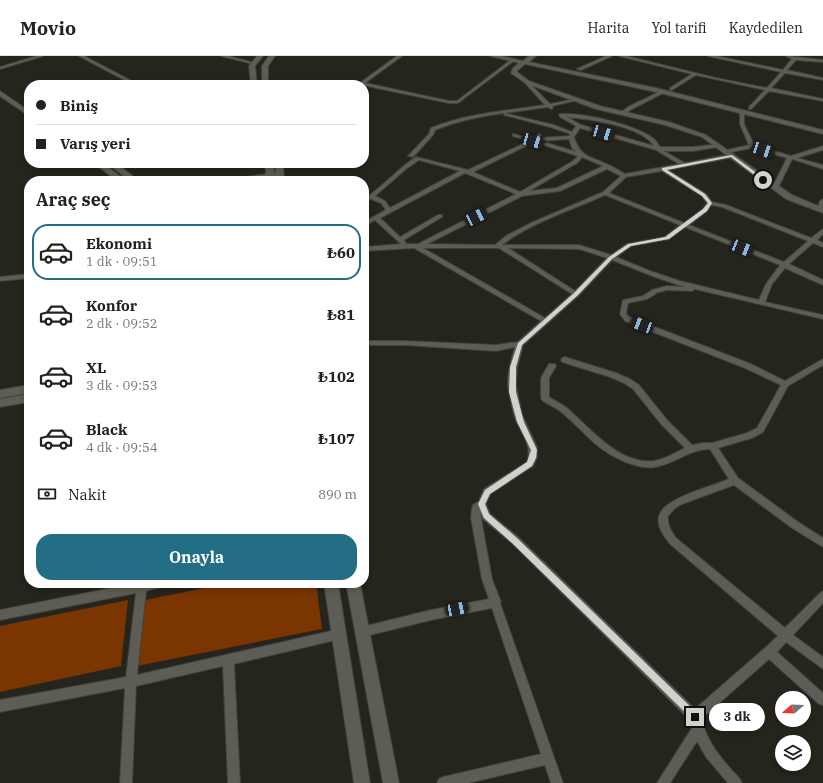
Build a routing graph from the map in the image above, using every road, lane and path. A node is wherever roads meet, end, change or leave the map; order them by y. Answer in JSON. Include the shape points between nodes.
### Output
{"nodes":[{"id":1,"x":41,"y":56,"type":"edge"},
{"id":2,"x":81,"y":56,"type":"edge"},
{"id":3,"x":223,"y":56,"type":"edge"},
{"id":4,"x":260,"y":56,"type":"edge"},
{"id":5,"x":272,"y":56,"type":"edge"},
{"id":6,"x":400,"y":56,"type":"edge"},
{"id":7,"x":493,"y":56,"type":"edge"},
{"id":8,"x":519,"y":56,"type":"edge"},
{"id":9,"x":610,"y":56,"type":"edge"},
{"id":10,"x":622,"y":56,"type":"edge"},
{"id":11,"x":710,"y":56,"type":"edge"},
{"id":12,"x":788,"y":56,"type":"edge"},
{"id":13,"x":797,"y":58,"type":"edge"},
{"id":14,"x":529,"y":59,"type":"edge"},
{"id":15,"x":513,"y":60,"type":"junction"},
{"id":16,"x":823,"y":61,"type":"edge"},
{"id":17,"x":253,"y":63,"type":"junction"},
{"id":18,"x":0,"y":68,"type":"edge"},
{"id":19,"x":579,"y":69,"type":"junction"},
{"id":20,"x":784,"y":72,"type":"junction"},
{"id":21,"x":695,"y":74,"type":"junction"},
{"id":22,"x":823,"y":79,"type":"edge"},
{"id":23,"x":127,"y":80,"type":"edge"},
{"id":24,"x":253,"y":80,"type":"edge"},
{"id":25,"x":264,"y":80,"type":"edge"},
{"id":26,"x":366,"y":80,"type":"edge"},
{"id":27,"x":528,"y":82,"type":"junction"},
{"id":28,"x":0,"y":85,"type":"edge"},
{"id":29,"x":369,"y":86,"type":"edge"},
{"id":30,"x":672,"y":89,"type":"junction"},
{"id":31,"x":768,"y":89,"type":"junction"},
{"id":32,"x":663,"y":92,"type":"junction"},
{"id":33,"x":0,"y":93,"type":"edge"},
{"id":34,"x":576,"y":100,"type":"junction"},
{"id":35,"x":823,"y":100,"type":"edge"},
{"id":36,"x":24,"y":102,"type":"edge"},
{"id":37,"x":548,"y":106,"type":"junction"},
{"id":38,"x":751,"y":108,"type":"junction"},
{"id":39,"x":24,"y":110,"type":"edge"},
{"id":40,"x":742,"y":112,"type":"junction"},
{"id":41,"x":498,"y":113,"type":"junction"},
{"id":42,"x":621,"y":114,"type":"junction"},
{"id":43,"x":561,"y":115,"type":"junction"},
{"id":44,"x":579,"y":126,"type":"junction"},
{"id":45,"x":823,"y":126,"type":"edge"},
{"id":46,"x":823,"y":132,"type":"edge"},
{"id":47,"x":515,"y":135,"type":"dead end"},
{"id":48,"x":539,"y":135,"type":"dead end"},
{"id":49,"x":571,"y":135,"type":"junction"},
{"id":50,"x":533,"y":141,"type":"junction"},
{"id":51,"x":718,"y":145,"type":"junction"},
{"id":52,"x":752,"y":146,"type":"junction"},
{"id":53,"x":823,"y":148,"type":"edge"},
{"id":54,"x":658,"y":149,"type":"junction"},
{"id":55,"x":726,"y":151,"type":"junction"},
{"id":56,"x":582,"y":154,"type":"junction"},
{"id":57,"x":411,"y":156,"type":"dead end"},
{"id":58,"x":732,"y":156,"type":"junction"},
{"id":59,"x":790,"y":158,"type":"junction"},
{"id":60,"x":684,"y":165,"type":"junction"},
{"id":61,"x":608,"y":166,"type":"junction"},
{"id":62,"x":823,"y":167,"type":"edge"},
{"id":63,"x":105,"y":168,"type":"edge"},
{"id":64,"x":118,"y":168,"type":"edge"},
{"id":65,"x":663,"y":169,"type":"junction"},
{"id":66,"x":467,"y":172,"type":"junction"},
{"id":67,"x":115,"y":176,"type":"edge"},
{"id":68,"x":128,"y":176,"type":"edge"},
{"id":69,"x":624,"y":176,"type":"junction"},
{"id":70,"x":569,"y":178,"type":"dead end"},
{"id":71,"x":576,"y":181,"type":"junction"},
{"id":72,"x":775,"y":188,"type":"junction"},
{"id":73,"x":605,"y":193,"type":"junction"},
{"id":74,"x":521,"y":194,"type":"junction"},
{"id":75,"x":372,"y":197,"type":"junction"},
{"id":76,"x":369,"y":198,"type":"edge"},
{"id":77,"x":823,"y":201,"type":"edge"},
{"id":78,"x":710,"y":203,"type":"junction"},
{"id":79,"x":821,"y":210,"type":"edge"},
{"id":80,"x":390,"y":211,"type":"junction"},
{"id":81,"x":440,"y":216,"type":"dead end"},
{"id":82,"x":376,"y":218,"type":"junction"},
{"id":83,"x":369,"y":222,"type":"edge"},
{"id":84,"x":684,"y":224,"type":"junction"},
{"id":85,"x":823,"y":232,"type":"edge"},
{"id":86,"x":400,"y":240,"type":"junction"},
{"id":87,"x":813,"y":241,"type":"junction"},
{"id":88,"x":498,"y":245,"type":"junction"},
{"id":89,"x":823,"y":245,"type":"edge"},
{"id":90,"x":406,"y":246,"type":"junction"},
{"id":91,"x":417,"y":246,"type":"junction"},
{"id":92,"x":369,"y":249,"type":"edge"},
{"id":93,"x":610,"y":258,"type":"junction"},
{"id":94,"x":784,"y":265,"type":"junction"},
{"id":95,"x":24,"y":277,"type":"edge"},
{"id":96,"x":0,"y":279,"type":"edge"},
{"id":97,"x":823,"y":282,"type":"edge"},
{"id":98,"x":706,"y":290,"type":"junction"},
{"id":99,"x":576,"y":294,"type":"junction"},
{"id":100,"x":761,"y":303,"type":"junction"},
{"id":101,"x":823,"y":317,"type":"edge"},
{"id":102,"x":546,"y":321,"type":"junction"},
{"id":103,"x":369,"y":343,"type":"edge"},
{"id":104,"x":520,"y":344,"type":"junction"},
{"id":105,"x":565,"y":360,"type":"dead end"},
{"id":106,"x":823,"y":362,"type":"edge"},
{"id":107,"x":552,"y":366,"type":"dead end"},
{"id":108,"x":785,"y":384,"type":"junction"},
{"id":109,"x":24,"y":390,"type":"edge"},
{"id":110,"x":0,"y":394,"type":"edge"},
{"id":111,"x":24,"y":399,"type":"edge"},
{"id":112,"x":0,"y":403,"type":"edge"},
{"id":113,"x":712,"y":446,"type":"junction"},
{"id":114,"x":690,"y":448,"type":"junction"},
{"id":115,"x":735,"y":481,"type":"junction"},
{"id":116,"x":482,"y":504,"type":"junction"},
{"id":117,"x":823,"y":543,"type":"edge"},
{"id":118,"x":128,"y":588,"type":"edge"},
{"id":119,"x":142,"y":588,"type":"edge"},
{"id":120,"x":332,"y":588,"type":"edge"},
{"id":121,"x":354,"y":588,"type":"edge"},
{"id":122,"x":823,"y":596,"type":"edge"},
{"id":123,"x":496,"y":602,"type":"junction"},
{"id":124,"x":0,"y":615,"type":"edge"},
{"id":125,"x":362,"y":632,"type":"junction"},
{"id":126,"x":340,"y":634,"type":"junction"},
{"id":127,"x":785,"y":635,"type":"junction"},
{"id":128,"x":769,"y":652,"type":"junction"},
{"id":129,"x":228,"y":659,"type":"junction"},
{"id":130,"x":823,"y":664,"type":"edge"},
{"id":131,"x":131,"y":682,"type":"junction"},
{"id":132,"x":823,"y":700,"type":"edge"},
{"id":133,"x":0,"y":706,"type":"edge"},
{"id":134,"x":695,"y":717,"type":"junction"},
{"id":135,"x":698,"y":730,"type":"junction"},
{"id":136,"x":548,"y":758,"type":"junction"},
{"id":137,"x":126,"y":783,"type":"edge"},
{"id":138,"x":234,"y":783,"type":"edge"},
{"id":139,"x":362,"y":783,"type":"edge"},
{"id":140,"x":391,"y":783,"type":"edge"},
{"id":141,"x":443,"y":783,"type":"edge"},
{"id":142,"x":557,"y":783,"type":"edge"},
{"id":143,"x":662,"y":783,"type":"edge"},
{"id":144,"x":736,"y":783,"type":"edge"}],
"edges":[{"from":1,"to":18,"type":"street"},
{"from":2,"to":23,"type":"street"},
{"from":3,"to":17,"type":"street"},
{"from":4,"to":17,"type":"street"},
{"from":5,"to":25,"type":"street","via":[[263,67]]},
{"from":6,"to":26,"type":"street"},
{"from":7,"to":15,"type":"street"},
{"from":8,"to":14,"type":"street"},
{"from":9,"to":19,"type":"street"},
{"from":10,"to":21,"type":"street"},
{"from":11,"to":20,"type":"street"},
{"from":12,"to":13,"type":"street"},
{"from":13,"to":16,"type":"street"},
{"from":13,"to":20,"type":"street"},
{"from":14,"to":15,"type":"street"},
{"from":14,"to":19,"type":"street"},
{"from":14,"to":27,"type":"street","via":[[515,69],[514,73]]},
{"from":14,"to":32,"type":"street"},
{"from":15,"to":29,"type":"street","via":[[458,102]]},
{"from":17,"to":24,"type":"street","via":[[251,69]]},
{"from":19,"to":30,"type":"street"},
{"from":20,"to":22,"type":"street"},
{"from":20,"to":31,"type":"street"},
{"from":21,"to":30,"type":"street"},
{"from":21,"to":31,"type":"street"},
{"from":27,"to":34,"type":"street"},
{"from":27,"to":37,"type":"street"},
{"from":28,"to":36,"type":"street"},
{"from":30,"to":38,"type":"street"},
{"from":31,"to":35,"type":"street"},
{"from":31,"to":38,"type":"street"},
{"from":32,"to":40,"type":"street"},
{"from":32,"to":42,"type":"street"},
{"from":33,"to":39,"type":"street"},
{"from":34,"to":37,"type":"street"},
{"from":34,"to":42,"type":"street"},
{"from":37,"to":41,"type":"street"},
{"from":37,"to":43,"type":"street"},
{"from":38,"to":45,"type":"street"},
{"from":40,"to":46,"type":"street"},
{"from":40,"to":52,"type":"street","via":[[742,124]]},
{"from":41,"to":49,"type":"street","via":[[525,118]]},
{"from":41,"to":57,"type":"street","via":[[432,129],[431,134]]},
{"from":42,"to":51,"type":"street","via":[[667,123],[704,136]]},
{"from":43,"to":44,"type":"street"},
{"from":43,"to":54,"type":"street","via":[[580,116],[624,126],[647,137],[658,146]]},
{"from":44,"to":49,"type":"street"},
{"from":44,"to":54,"type":"street"},
{"from":47,"to":50,"type":"street"},
{"from":48,"to":50,"type":"street"},
{"from":49,"to":50,"type":"street"},
{"from":49,"to":56,"type":"street","via":[[575,148]]},
{"from":50,"to":56,"type":"street"},
{"from":50,"to":66,"type":"street"},
{"from":51,"to":54,"type":"street","via":[[693,149]]},
{"from":51,"to":55,"type":"street"},
{"from":52,"to":55,"type":"street"},
{"from":52,"to":59,"type":"street"},
{"from":53,"to":59,"type":"street"},
{"from":54,"to":60,"type":"street"},
{"from":55,"to":58,"type":"street"},
{"from":56,"to":61,"type":"street"},
{"from":56,"to":74,"type":"street","via":[[575,162]]},
{"from":58,"to":60,"type":"street"},
{"from":58,"to":72,"type":"street"},
{"from":59,"to":62,"type":"street"},
{"from":59,"to":72,"type":"street"},
{"from":60,"to":65,"type":"street"},
{"from":61,"to":69,"type":"street"},
{"from":61,"to":71,"type":"street"},
{"from":63,"to":67,"type":"street"},
{"from":64,"to":68,"type":"street"},
{"from":65,"to":69,"type":"street"},
{"from":65,"to":78,"type":"street","via":[[704,195]]},
{"from":66,"to":74,"type":"street"},
{"from":66,"to":75,"type":"street","via":[[418,158]]},
{"from":66,"to":80,"type":"street"},
{"from":69,"to":73,"type":"street"},
{"from":70,"to":71,"type":"street"},
{"from":71,"to":74,"type":"street","via":[[558,190]]},
{"from":72,"to":79,"type":"street","via":[[788,198]]},
{"from":73,"to":84,"type":"street"},
{"from":73,"to":88,"type":"street","via":[[533,224]]},
{"from":74,"to":91,"type":"street"},
{"from":75,"to":76,"type":"street"},
{"from":75,"to":80,"type":"street","via":[[383,202]]},
{"from":77,"to":79,"type":"street"},
{"from":78,"to":84,"type":"street","via":[[705,210]]},
{"from":78,"to":87,"type":"street","via":[[724,206]]},
{"from":80,"to":82,"type":"street"},
{"from":81,"to":86,"type":"street"},
{"from":82,"to":83,"type":"street"},
{"from":82,"to":86,"type":"street"},
{"from":84,"to":93,"type":"street","via":[[667,238],[629,245]]},
{"from":84,"to":94,"type":"street"},
{"from":85,"to":87,"type":"street"},
{"from":86,"to":90,"type":"street"},
{"from":87,"to":89,"type":"street"},
{"from":87,"to":94,"type":"street"},
{"from":88,"to":91,"type":"street"},
{"from":88,"to":93,"type":"street","via":[[579,247]]},
{"from":88,"to":99,"type":"street"},
{"from":90,"to":91,"type":"street"},
{"from":90,"to":92,"type":"street"},
{"from":91,"to":102,"type":"street"},
{"from":93,"to":98,"type":"street","via":[[657,276]]},
{"from":93,"to":99,"type":"street"},
{"from":94,"to":97,"type":"street"},
{"from":94,"to":100,"type":"street","via":[[774,276]]},
{"from":95,"to":96,"type":"street"},
{"from":98,"to":100,"type":"street"},
{"from":98,"to":108,"type":"street","via":[[660,289],[654,291],[651,296],[625,302],[623,314],[627,320],[748,366]]},
{"from":99,"to":102,"type":"street"},
{"from":100,"to":101,"type":"street"},
{"from":102,"to":104,"type":"street"},
{"from":103,"to":104,"type":"street","via":[[496,348]]},
{"from":104,"to":116,"type":"street","via":[[513,367],[512,392],[521,422],[534,450],[533,458],[530,464],[487,492]]},
{"from":105,"to":114,"type":"street","via":[[613,375],[636,387],[664,422]]},
{"from":106,"to":108,"type":"street"},
{"from":107,"to":114,"type":"street","via":[[545,378],[545,398],[565,411],[601,446],[617,457],[641,464],[655,464]]},
{"from":108,"to":113,"type":"street","via":[[760,430],[749,436]]},
{"from":109,"to":110,"type":"street"},
{"from":111,"to":112,"type":"street"},
{"from":113,"to":114,"type":"street"},
{"from":113,"to":115,"type":"street"},
{"from":115,"to":117,"type":"street"},
{"from":115,"to":127,"type":"street","via":[[672,504],[664,513],[664,526],[673,541]]},
{"from":116,"to":123,"type":"street","via":[[476,508],[476,518],[487,579]]},
{"from":116,"to":134,"type":"street","via":[[486,516],[515,540]]},
{"from":118,"to":124,"type":"street"},
{"from":119,"to":131,"type":"street"},
{"from":120,"to":126,"type":"street"},
{"from":121,"to":125,"type":"street"},
{"from":122,"to":127,"type":"street"},
{"from":123,"to":125,"type":"street"},
{"from":123,"to":136,"type":"street"},
{"from":125,"to":140,"type":"street"},
{"from":126,"to":129,"type":"street"},
{"from":126,"to":139,"type":"street"},
{"from":127,"to":128,"type":"street"},
{"from":127,"to":130,"type":"street"},
{"from":128,"to":132,"type":"street"},
{"from":128,"to":134,"type":"street"},
{"from":129,"to":131,"type":"street"},
{"from":129,"to":138,"type":"street"},
{"from":131,"to":133,"type":"street"},
{"from":131,"to":137,"type":"street"},
{"from":134,"to":135,"type":"street"},
{"from":135,"to":143,"type":"street"},
{"from":135,"to":144,"type":"street","via":[[709,753]]},
{"from":136,"to":141,"type":"street"},
{"from":136,"to":142,"type":"street"}]}
